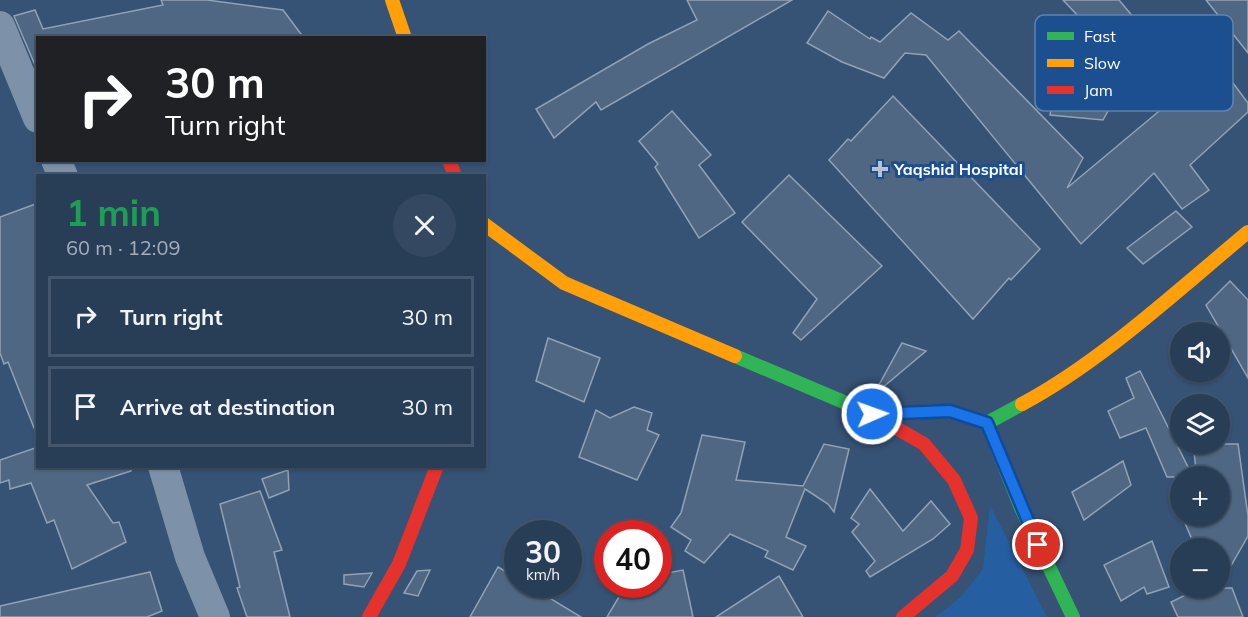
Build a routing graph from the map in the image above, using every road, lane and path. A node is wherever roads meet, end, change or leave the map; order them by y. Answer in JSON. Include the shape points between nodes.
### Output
{"nodes":[{"id":1,"x":392,"y":0,"type":"edge"},
{"id":2,"x":0,"y":26,"type":"edge"},
{"id":3,"x":404,"y":36,"type":"edge"},
{"id":4,"x":36,"y":112,"type":"edge"},
{"id":5,"x":486,"y":225,"type":"edge"},
{"id":6,"x":1248,"y":232,"type":"edge"},
{"id":7,"x":872,"y":414,"type":"junction"},
{"id":8,"x":987,"y":423,"type":"junction"},
{"id":9,"x":164,"y":468,"type":"edge"},
{"id":10,"x":436,"y":468,"type":"edge"},
{"id":11,"x":215,"y":617,"type":"edge"},
{"id":12,"x":369,"y":617,"type":"edge"},
{"id":13,"x":903,"y":617,"type":"edge"},
{"id":14,"x":1073,"y":617,"type":"edge"}],
"edges":[{"from":1,"to":3,"type":"street"},
{"from":2,"to":4,"type":"street"},
{"from":5,"to":7,"type":"street","via":[[564,283]]},
{"from":6,"to":8,"type":"street","via":[[1048,390]]},
{"from":7,"to":8,"type":"street","via":[[950,411]]},
{"from":7,"to":13,"type":"street","via":[[924,444],[954,480],[971,518],[968,549],[952,576]]},
{"from":8,"to":14,"type":"street","via":[[1021,508]]},
{"from":9,"to":11,"type":"street","via":[[190,557]]},
{"from":10,"to":12,"type":"street","via":[[399,564]]}]}
